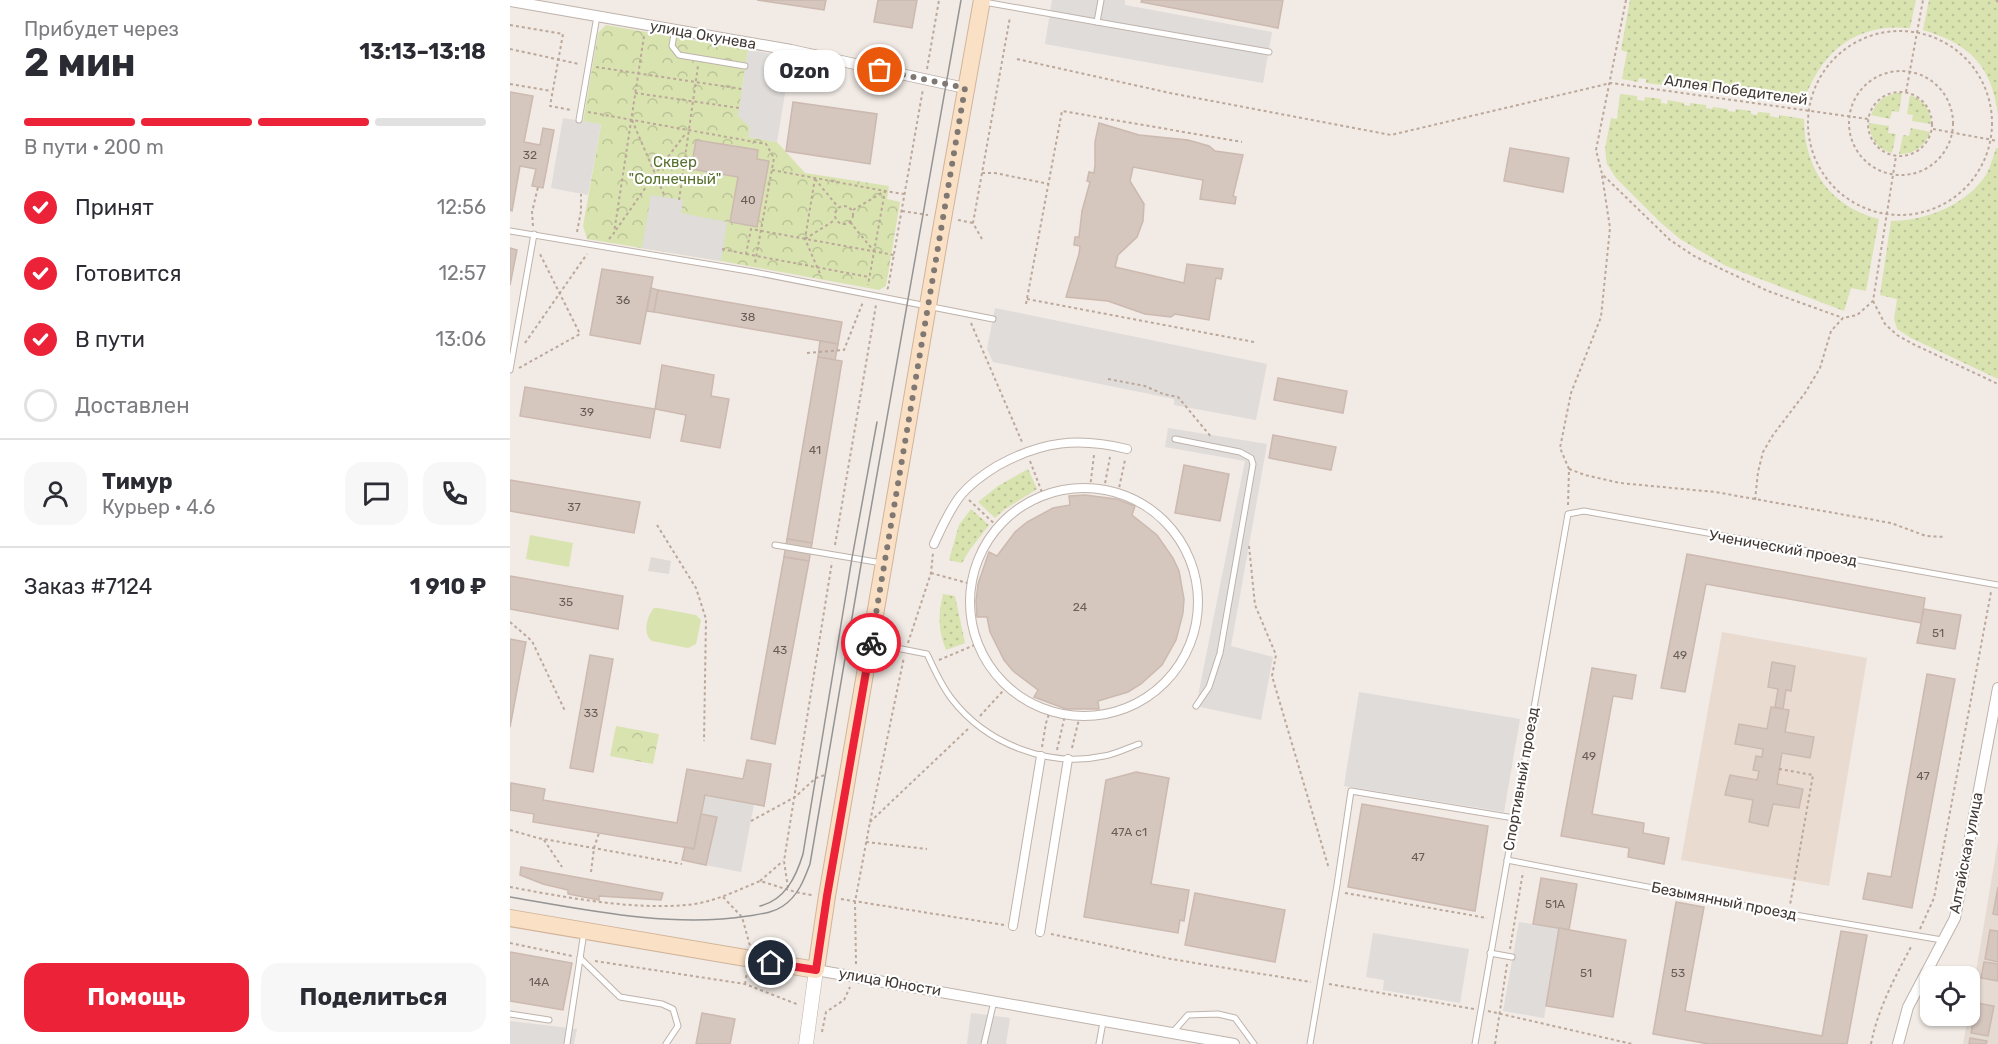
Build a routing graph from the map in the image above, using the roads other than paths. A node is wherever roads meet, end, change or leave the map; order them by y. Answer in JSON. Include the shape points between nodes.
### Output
{"nodes":[{"id":1,"x":1101,"y":0,"type":"edge"},
{"id":2,"x":510,"y":1,"type":"edge"},
{"id":3,"x":982,"y":1,"type":"edge"},
{"id":4,"x":597,"y":16,"type":"junction"},
{"id":5,"x":1097,"y":22,"type":"junction"},
{"id":6,"x":675,"y":29,"type":"junction"},
{"id":7,"x":1269,"y":52,"type":"dead end"},
{"id":8,"x":746,"y":66,"type":"dead end"},
{"id":9,"x":965,"y":88,"type":"junction"},
{"id":10,"x":579,"y":120,"type":"dead end"},
{"id":11,"x":510,"y":231,"type":"edge"},
{"id":12,"x":534,"y":238,"type":"junction"},
{"id":13,"x":928,"y":305,"type":"junction"},
{"id":14,"x":993,"y":319,"type":"dead end"},
{"id":15,"x":510,"y":370,"type":"edge"},
{"id":16,"x":1175,"y":440,"type":"dead end"},
{"id":17,"x":1127,"y":449,"type":"dead end"},
{"id":18,"x":1568,"y":514,"type":"joint"},
{"id":19,"x":934,"y":544,"type":"road end"},
{"id":20,"x":775,"y":545,"type":"dead end"},
{"id":21,"x":884,"y":564,"type":"junction"},
{"id":22,"x":1995,"y":584,"type":"edge"},
{"id":23,"x":871,"y":643,"type":"junction"},
{"id":24,"x":1998,"y":688,"type":"edge"},
{"id":25,"x":1196,"y":706,"type":"dead end"},
{"id":26,"x":1065,"y":715,"type":"joint"},
{"id":27,"x":1139,"y":744,"type":"dead end"},
{"id":28,"x":1041,"y":756,"type":"junction"},
{"id":29,"x":1068,"y":759,"type":"junction"},
{"id":30,"x":1514,"y":818,"type":"junction"},
{"id":31,"x":1507,"y":860,"type":"junction"},
{"id":32,"x":510,"y":918,"type":"edge"},
{"id":33,"x":1013,"y":926,"type":"road end"},
{"id":34,"x":584,"y":930,"type":"junction"},
{"id":35,"x":1040,"y":932,"type":"road end"},
{"id":36,"x":1942,"y":940,"type":"junction"},
{"id":37,"x":1491,"y":953,"type":"junction"},
{"id":38,"x":1512,"y":957,"type":"dead end"},
{"id":39,"x":580,"y":958,"type":"junction"},
{"id":40,"x":816,"y":970,"type":"junction"},
{"id":41,"x":994,"y":1001,"type":"junction"},
{"id":42,"x":510,"y":1014,"type":"edge"},
{"id":43,"x":549,"y":1020,"type":"dead end"},
{"id":44,"x":1103,"y":1022,"type":"junction"},
{"id":45,"x":1172,"y":1033,"type":"junction"},
{"id":46,"x":1188,"y":1040,"type":"edge"},
{"id":47,"x":567,"y":1044,"type":"edge"},
{"id":48,"x":666,"y":1044,"type":"edge"},
{"id":49,"x":806,"y":1044,"type":"edge"},
{"id":50,"x":984,"y":1044,"type":"edge"},
{"id":51,"x":1099,"y":1044,"type":"edge"},
{"id":52,"x":1234,"y":1044,"type":"edge"},
{"id":53,"x":1254,"y":1044,"type":"edge"},
{"id":54,"x":1310,"y":1044,"type":"edge"},
{"id":55,"x":1475,"y":1044,"type":"edge"},
{"id":56,"x":1898,"y":1044,"type":"edge"}],
"edges":[{"from":1,"to":5,"type":"lane"},
{"from":2,"to":4,"type":"street","name":"улица Окунева"},
{"from":3,"to":5,"type":"lane"},
{"from":3,"to":9,"type":"main road"},
{"from":4,"to":6,"type":"street","name":"улица Окунева"},
{"from":4,"to":10,"type":"lane"},
{"from":5,"to":7,"type":"lane"},
{"from":6,"to":8,"type":"lane","via":[[672,46],[679,55]]},
{"from":6,"to":9,"type":"street","name":"улица Окунева"},
{"from":9,"to":13,"type":"main road"},
{"from":11,"to":12,"type":"lane"},
{"from":12,"to":13,"type":"lane","via":[[593,244]]},
{"from":12,"to":15,"type":"lane"},
{"from":13,"to":14,"type":"lane"},
{"from":13,"to":21,"type":"main road"},
{"from":16,"to":25,"type":"lane","via":[[1240,452],[1253,464],[1220,653],[1209,687]]},
{"from":17,"to":19,"type":"street","via":[[1081,442],[1046,445],[1026,452],[975,481],[949,513]]},
{"from":18,"to":22,"type":"lane","name":"Ученический проезд","via":[[1584,511]]},
{"from":18,"to":30,"type":"lane","name":"Спортивный проезд"},
{"from":20,"to":21,"type":"lane"},
{"from":21,"to":23,"type":"main road"},
{"from":23,"to":28,"type":"lane","via":[[927,654],[951,698],[975,722],[1019,749]]},
{"from":23,"to":40,"type":"main road"},
{"from":24,"to":36,"type":"street","name":"Алтайская улица","via":[[1954,918]]},
{"from":26,"to":26,"type":"street","via":[[1107,714],[1149,694],[1182,660],[1196,628],[1197,582],[1180,539],[1153,510],[1104,489],[1076,488],[1043,495],[1022,508],[999,528],[983,552],[971,584],[970,614],[977,644],[991,667],[1024,700]]},
{"from":27,"to":29,"type":"lane","via":[[1105,756]]},
{"from":28,"to":29,"type":"lane"},
{"from":28,"to":33,"type":"street"},
{"from":29,"to":35,"type":"street"},
{"from":30,"to":31,"type":"lane","name":"Спортивный проезд"},
{"from":30,"to":54,"type":"lane","via":[[1351,791]]},
{"from":31,"to":36,"type":"lane","name":"Безымянный проезд"},
{"from":31,"to":37,"type":"lane","name":"Спортивный проезд"},
{"from":32,"to":34,"type":"main road","name":"улица Юности"},
{"from":34,"to":39,"type":"lane"},
{"from":34,"to":40,"type":"main road","name":"улица Юности"},
{"from":36,"to":56,"type":"street","name":"Алтайская улица","via":[[1908,1007]]},
{"from":37,"to":38,"type":"lane"},
{"from":37,"to":55,"type":"lane","name":"Спортивный проезд"},
{"from":39,"to":47,"type":"lane"},
{"from":39,"to":48,"type":"lane","via":[[620,997],[673,1009],[678,1026]]},
{"from":40,"to":41,"type":"street","name":"улица Юности"},
{"from":40,"to":49,"type":"street"},
{"from":41,"to":44,"type":"street","name":"улица Юности"},
{"from":41,"to":50,"type":"lane"},
{"from":42,"to":43,"type":"lane"},
{"from":44,"to":45,"type":"street","name":"улица Юности"},
{"from":44,"to":51,"type":"lane"},
{"from":45,"to":46,"type":"street","name":"улица Юности"},
{"from":45,"to":53,"type":"lane","via":[[1188,1014],[1218,1014],[1235,1018]]},
{"from":46,"to":52,"type":"street","name":"улица Юности"}]}
